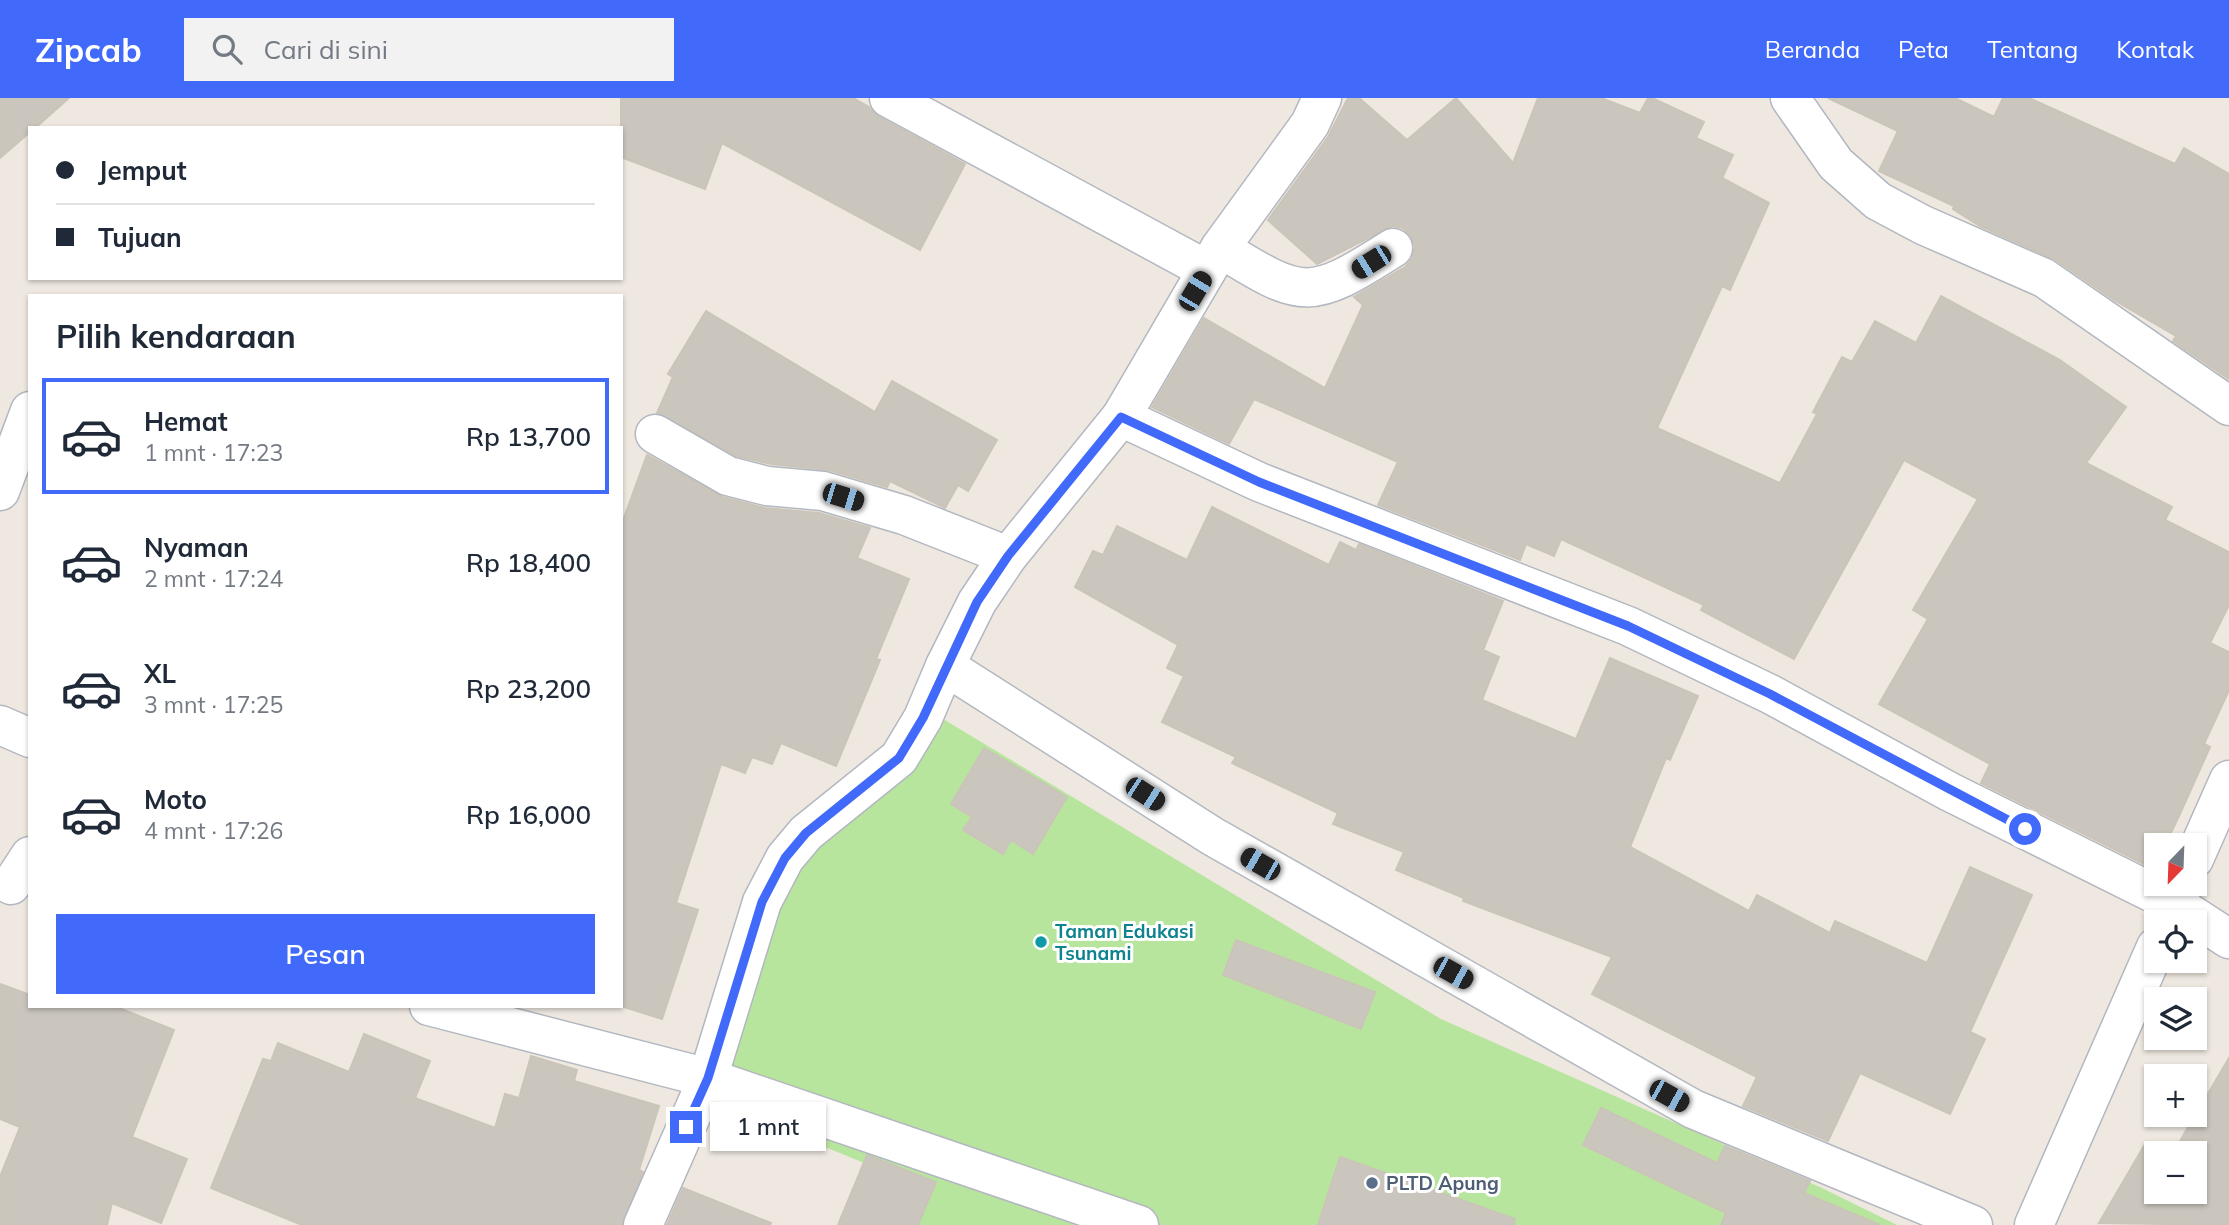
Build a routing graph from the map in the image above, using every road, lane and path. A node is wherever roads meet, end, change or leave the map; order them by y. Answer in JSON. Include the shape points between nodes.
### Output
{"nodes":[{"id":1,"x":889,"y":98,"type":"edge"},
{"id":2,"x":1322,"y":98,"type":"edge"},
{"id":3,"x":1790,"y":98,"type":"edge"},
{"id":4,"x":1394,"y":248,"type":"dead end"},
{"id":5,"x":1214,"y":259,"type":"junction"},
{"id":6,"x":2229,"y":406,"type":"edge"},
{"id":7,"x":28,"y":416,"type":"edge"},
{"id":8,"x":1121,"y":417,"type":"junction"},
{"id":9,"x":655,"y":434,"type":"dead end"},
{"id":10,"x":0,"y":491,"type":"edge"},
{"id":11,"x":1008,"y":556,"type":"junction"},
{"id":12,"x":945,"y":666,"type":"junction"},
{"id":13,"x":0,"y":725,"type":"edge"},
{"id":14,"x":28,"y":737,"type":"edge"},
{"id":15,"x":2229,"y":780,"type":"edge"},
{"id":16,"x":2206,"y":833,"type":"edge"},
{"id":17,"x":2175,"y":903,"type":"edge"},
{"id":18,"x":2229,"y":939,"type":"edge"},
{"id":19,"x":2145,"y":973,"type":"edge"},
{"id":20,"x":437,"y":1008,"type":"edge"},
{"id":21,"x":708,"y":1078,"type":"junction"},
{"id":22,"x":643,"y":1225,"type":"edge"},
{"id":23,"x":1139,"y":1225,"type":"edge"},
{"id":24,"x":1973,"y":1225,"type":"edge"},
{"id":25,"x":2034,"y":1225,"type":"edge"}],
"edges":[{"from":1,"to":5,"type":"street"},
{"from":2,"to":5,"type":"street","via":[[1310,124]]},
{"from":3,"to":6,"type":"street","via":[[1836,164],[1878,201],[2044,278]]},
{"from":4,"to":5,"type":"street","via":[[1349,276],[1310,289],[1290,288]]},
{"from":5,"to":8,"type":"street"},
{"from":7,"to":10,"type":"street"},
{"from":8,"to":11,"type":"street"},
{"from":8,"to":17,"type":"street","via":[[1259,482],[1628,626]]},
{"from":9,"to":11,"type":"street","via":[[728,476],[767,486],[823,491],[904,515]]},
{"from":11,"to":12,"type":"street","via":[[977,602]]},
{"from":12,"to":21,"type":"street","via":[[923,718],[899,758],[806,833],[785,858],[762,902]]},
{"from":12,"to":24,"type":"street","via":[[1212,836],[1693,1110]]},
{"from":13,"to":14,"type":"street"},
{"from":15,"to":16,"type":"street"},
{"from":17,"to":18,"type":"street"},
{"from":19,"to":25,"type":"street"},
{"from":20,"to":21,"type":"street"},
{"from":21,"to":22,"type":"street"},
{"from":21,"to":23,"type":"street"}]}
